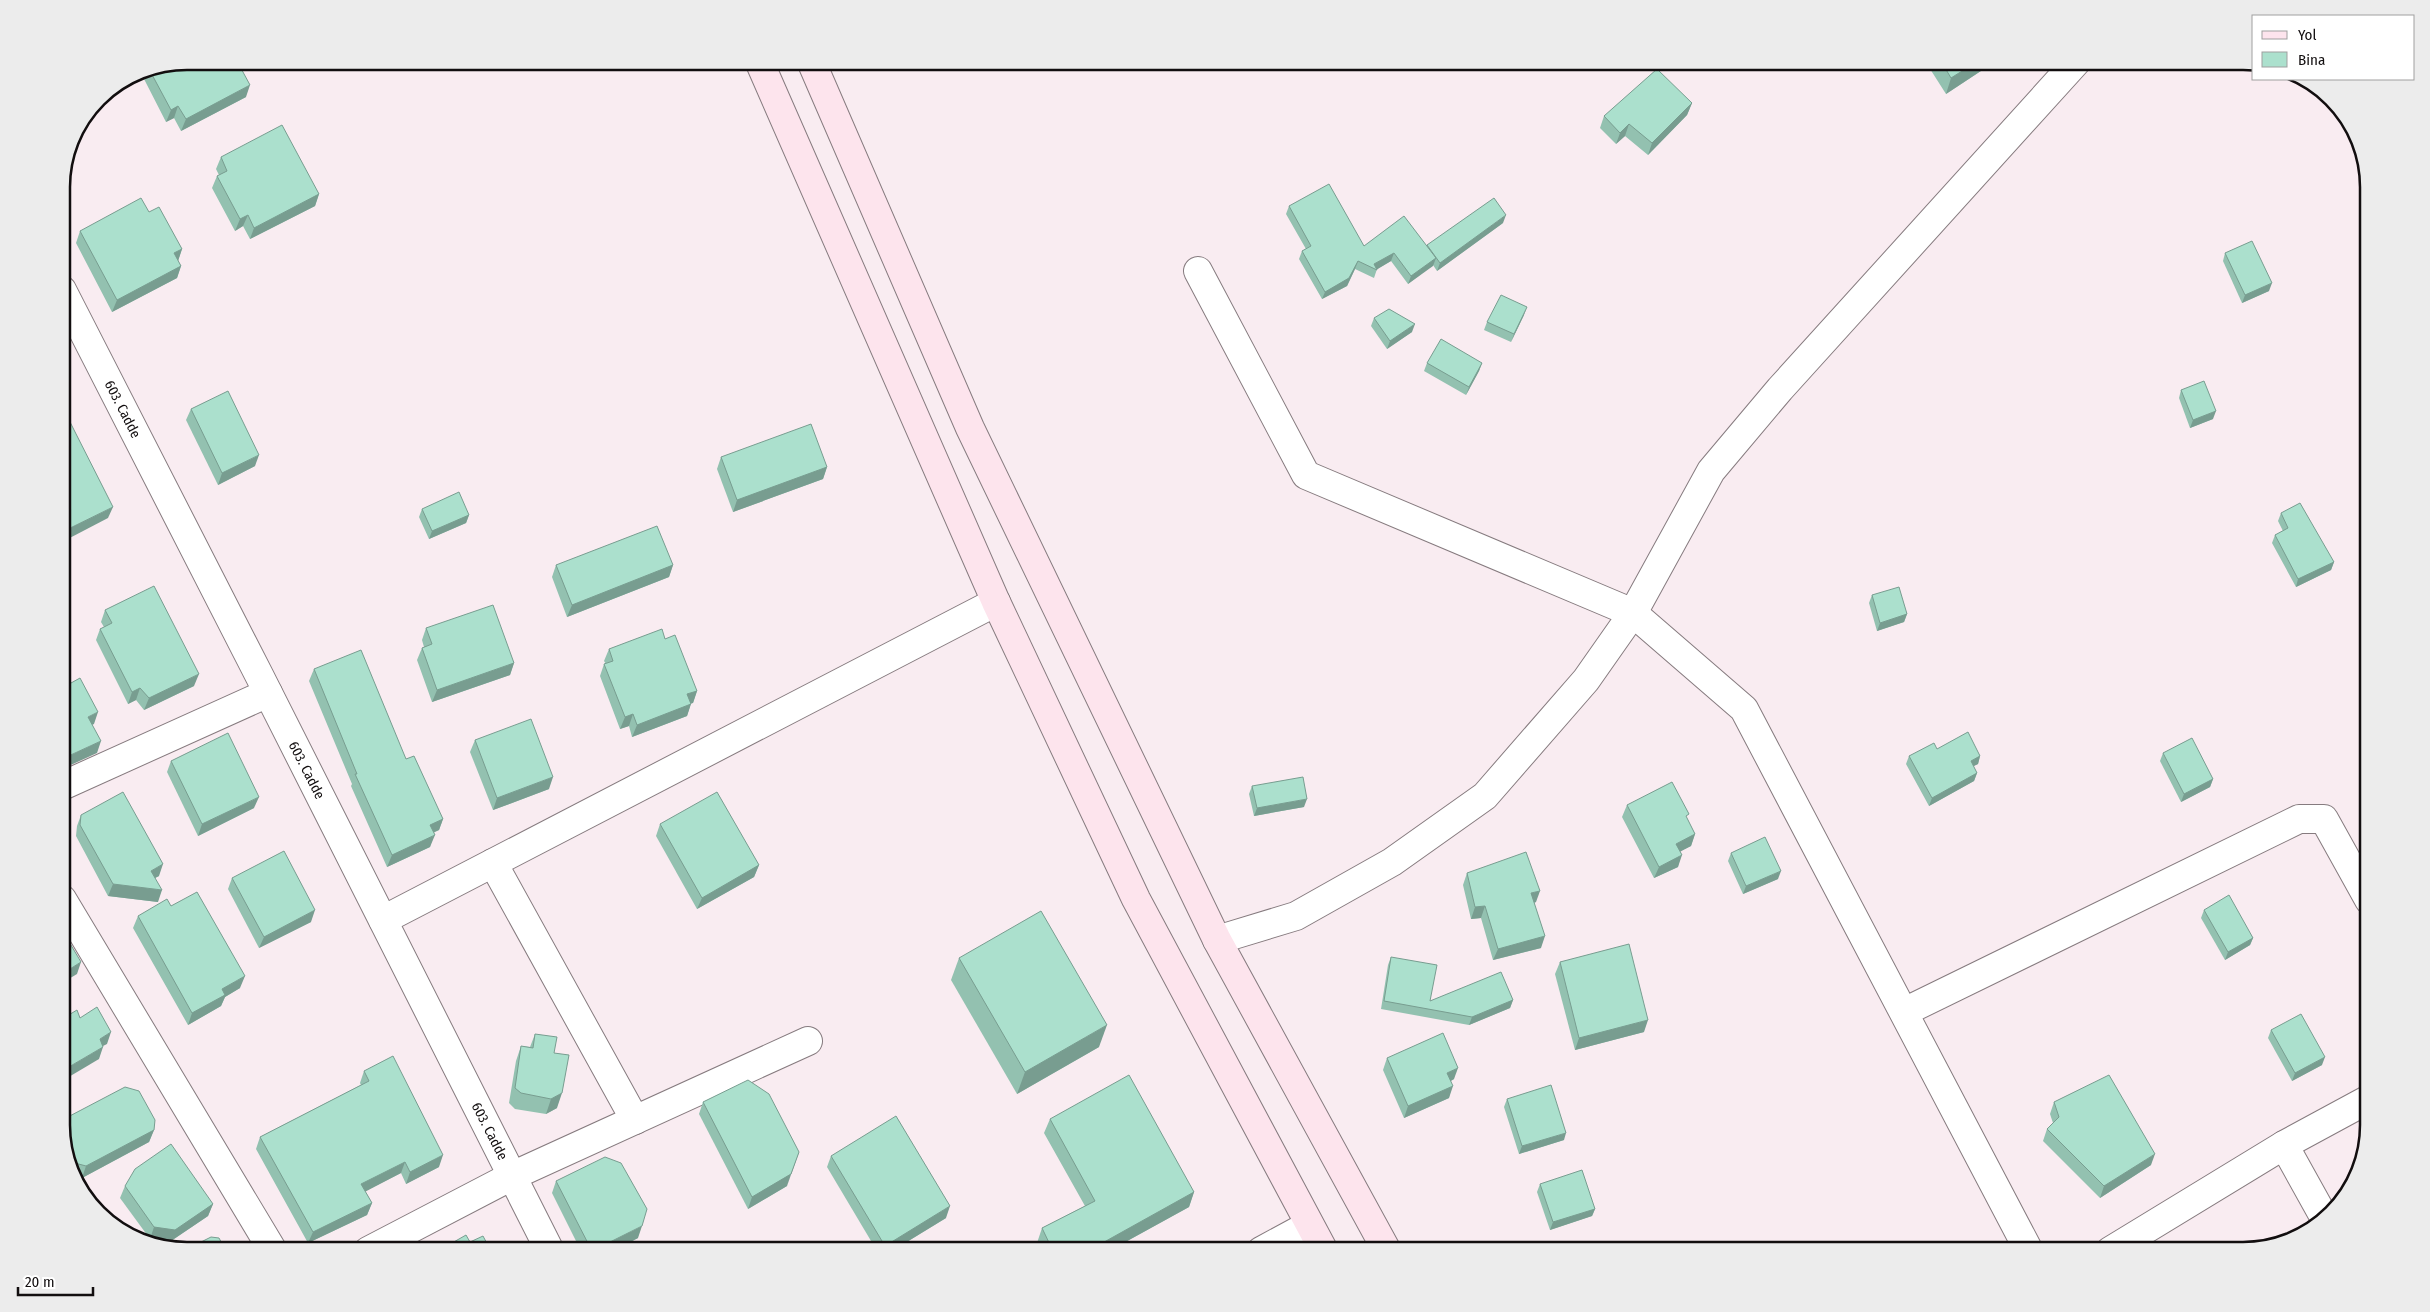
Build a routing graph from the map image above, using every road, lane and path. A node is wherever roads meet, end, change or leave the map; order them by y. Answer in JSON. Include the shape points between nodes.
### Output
{"nodes":[{"id":1,"x":763,"y":70,"type":"edge"},
{"id":2,"x":815,"y":70,"type":"edge"},
{"id":3,"x":2068,"y":70,"type":"edge"},
{"id":4,"x":1198,"y":272,"type":"dead end"},
{"id":5,"x":70,"y":306,"type":"edge"},
{"id":6,"x":996,"y":602,"type":"junction"},
{"id":7,"x":1633,"y":613,"type":"junction"},
{"id":8,"x":268,"y":693,"type":"junction"},
{"id":9,"x":70,"y":782,"type":"edge"},
{"id":10,"x":493,"y":863,"type":"junction"},
{"id":11,"x":2360,"y":884,"type":"edge"},
{"id":12,"x":70,"y":912,"type":"edge"},
{"id":13,"x":383,"y":920,"type":"junction"},
{"id":14,"x":1217,"y":940,"type":"junction"},
{"id":15,"x":1904,"y":1012,"type":"junction"},
{"id":16,"x":808,"y":1041,"type":"dead end"},
{"id":17,"x":2360,"y":1104,"type":"edge"},
{"id":18,"x":635,"y":1120,"type":"junction"},
{"id":19,"x":2284,"y":1145,"type":"junction"},
{"id":20,"x":512,"y":1176,"type":"junction"},
{"id":21,"x":2321,"y":1212,"type":"edge"},
{"id":22,"x":1309,"y":1225,"type":"junction"},
{"id":23,"x":268,"y":1242,"type":"edge"},
{"id":24,"x":385,"y":1242,"type":"edge"},
{"id":25,"x":545,"y":1242,"type":"edge"},
{"id":26,"x":1278,"y":1242,"type":"edge"},
{"id":27,"x":1319,"y":1242,"type":"edge"},
{"id":28,"x":1382,"y":1242,"type":"edge"},
{"id":29,"x":2024,"y":1242,"type":"edge"},
{"id":30,"x":2125,"y":1242,"type":"edge"}],
"edges":[{"from":1,"to":6,"type":"main road"},
{"from":2,"to":14,"type":"main road","via":[[970,428]]},
{"from":3,"to":7,"type":"street","via":[[1780,389],[1711,471]]},
{"from":4,"to":7,"type":"street","via":[[1306,475]]},
{"from":5,"to":8,"type":"street","name":"603. Cadde"},
{"from":6,"to":10,"type":"street"},
{"from":6,"to":22,"type":"main road","via":[[1136,899]]},
{"from":7,"to":14,"type":"street","via":[[1586,680],[1485,796],[1392,862],[1296,916]]},
{"from":7,"to":15,"type":"street","via":[[1744,709]]},
{"from":8,"to":9,"type":"street"},
{"from":8,"to":13,"type":"street","name":"603. Cadde"},
{"from":10,"to":13,"type":"street"},
{"from":10,"to":18,"type":"street"},
{"from":11,"to":15,"type":"street","via":[[2324,819],[2299,819]]},
{"from":12,"to":23,"type":"street"},
{"from":13,"to":20,"type":"street","name":"603. Cadde"},
{"from":14,"to":28,"type":"main road"},
{"from":15,"to":29,"type":"street"},
{"from":16,"to":18,"type":"street"},
{"from":17,"to":19,"type":"street"},
{"from":18,"to":20,"type":"street"},
{"from":19,"to":21,"type":"street"},
{"from":19,"to":30,"type":"street"},
{"from":20,"to":24,"type":"street"},
{"from":20,"to":25,"type":"street","name":"603. Cadde"},
{"from":22,"to":26,"type":"street"},
{"from":22,"to":27,"type":"main road"}]}
